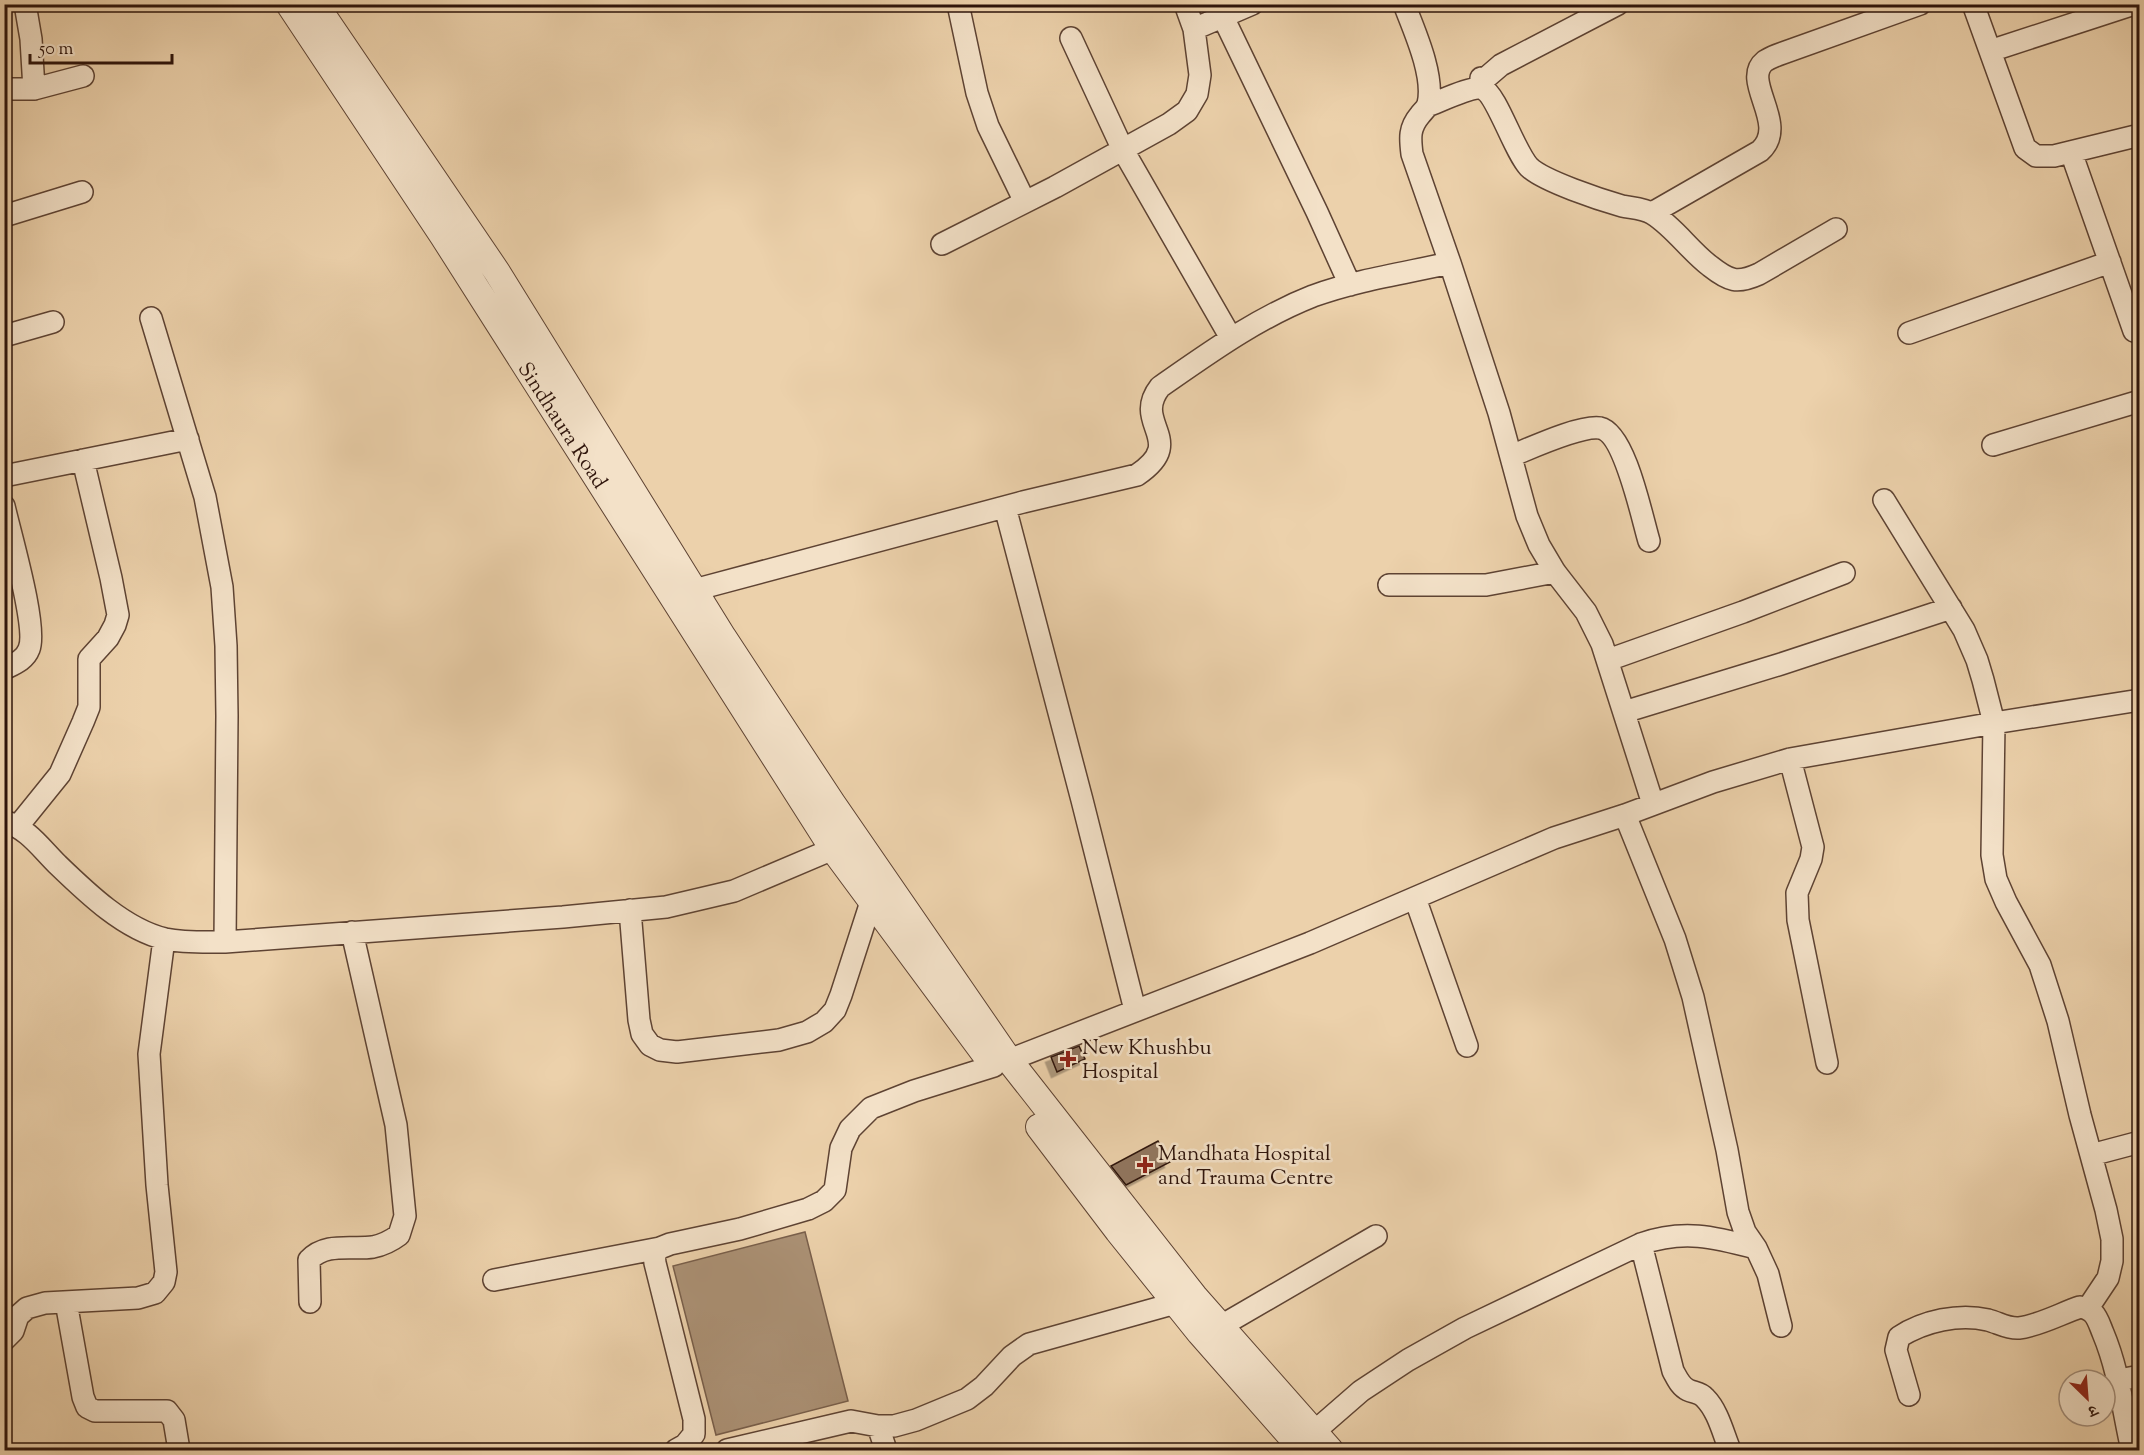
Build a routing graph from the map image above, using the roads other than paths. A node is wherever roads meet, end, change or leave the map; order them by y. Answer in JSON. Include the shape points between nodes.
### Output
{"nodes":[{"id":1,"x":25,"y":4,"type":"edge"},
{"id":2,"x":289,"y":4,"type":"edge"},
{"id":3,"x":315,"y":4,"type":"edge"},
{"id":4,"x":958,"y":4,"type":"edge"},
{"id":5,"x":1185,"y":4,"type":"edge"},
{"id":6,"x":1252,"y":4,"type":"edge"},
{"id":7,"x":1404,"y":4,"type":"edge"},
{"id":8,"x":1618,"y":4,"type":"edge"},
{"id":9,"x":1920,"y":4,"type":"edge"},
{"id":10,"x":1974,"y":4,"type":"edge"},
{"id":11,"x":2134,"y":4,"type":"edge"},
{"id":12,"x":1223,"y":17,"type":"junction"},
{"id":13,"x":1194,"y":29,"type":"junction"},
{"id":14,"x":1071,"y":38,"type":"dead end"},
{"id":15,"x":1990,"y":51,"type":"junction"},
{"id":16,"x":83,"y":76,"type":"dead end"},
{"id":17,"x":1481,"y":78,"type":"dead end"},
{"id":18,"x":4,"y":89,"type":"edge"},
{"id":19,"x":34,"y":89,"type":"junction"},
{"id":20,"x":1427,"y":106,"type":"junction"},
{"id":21,"x":2139,"y":135,"type":"edge"},
{"id":22,"x":1123,"y":150,"type":"junction"},
{"id":23,"x":2071,"y":152,"type":"junction"},
{"id":24,"x":82,"y":192,"type":"dead end"},
{"id":25,"x":1025,"y":202,"type":"junction"},
{"id":26,"x":1652,"y":213,"type":"junction"},
{"id":27,"x":4,"y":216,"type":"edge"},
{"id":28,"x":1836,"y":229,"type":"dead end"},
{"id":29,"x":942,"y":244,"type":"dead end"},
{"id":30,"x":2110,"y":262,"type":"junction"},
{"id":31,"x":1450,"y":263,"type":"junction"},
{"id":32,"x":1350,"y":285,"type":"junction"},
{"id":33,"x":151,"y":318,"type":"dead end"},
{"id":34,"x":53,"y":322,"type":"dead end"},
{"id":35,"x":2134,"y":330,"type":"dead end"},
{"id":36,"x":1909,"y":333,"type":"dead end"},
{"id":37,"x":4,"y":336,"type":"edge"},
{"id":38,"x":1231,"y":338,"type":"junction"},
{"id":39,"x":2139,"y":401,"type":"edge"},
{"id":40,"x":188,"y":439,"type":"junction"},
{"id":41,"x":1993,"y":445,"type":"dead end"},
{"id":42,"x":1511,"y":456,"type":"junction"},
{"id":43,"x":83,"y":460,"type":"junction"},
{"id":44,"x":4,"y":476,"type":"edge"},
{"id":45,"x":1884,"y":500,"type":"dead end"},
{"id":46,"x":1005,"y":507,"type":"junction"},
{"id":47,"x":5,"y":508,"type":"edge"},
{"id":48,"x":1649,"y":541,"type":"dead end"},
{"id":49,"x":1555,"y":572,"type":"junction"},
{"id":50,"x":1844,"y":573,"type":"dead end"},
{"id":51,"x":1389,"y":585,"type":"dead end"},
{"id":52,"x":694,"y":590,"type":"junction"},
{"id":53,"x":1951,"y":608,"type":"junction"},
{"id":54,"x":1608,"y":660,"type":"junction"},
{"id":55,"x":4,"y":669,"type":"edge"},
{"id":56,"x":2139,"y":700,"type":"edge"},
{"id":57,"x":1624,"y":712,"type":"junction"},
{"id":58,"x":1994,"y":723,"type":"junction"},
{"id":59,"x":1790,"y":759,"type":"junction"},
{"id":60,"x":1653,"y":804,"type":"junction"},
{"id":61,"x":1625,"y":815,"type":"junction"},
{"id":62,"x":11,"y":824,"type":"edge"},
{"id":63,"x":832,"y":849,"type":"junction"},
{"id":64,"x":1415,"y":898,"type":"junction"},
{"id":65,"x":871,"y":902,"type":"junction"},
{"id":66,"x":630,"y":910,"type":"junction"},
{"id":67,"x":352,"y":932,"type":"junction"},
{"id":68,"x":164,"y":939,"type":"junction"},
{"id":69,"x":225,"y":942,"type":"junction"},
{"id":70,"x":1135,"y":1010,"type":"junction"},
{"id":71,"x":1467,"y":1046,"type":"dead end"},
{"id":72,"x":1002,"y":1063,"type":"junction"},
{"id":73,"x":1827,"y":1063,"type":"dead end"},
{"id":74,"x":2139,"y":1142,"type":"edge"},
{"id":75,"x":2091,"y":1155,"type":"junction"},
{"id":76,"x":1376,"y":1236,"type":"dead end"},
{"id":77,"x":1641,"y":1244,"type":"junction"},
{"id":78,"x":660,"y":1248,"type":"junction"},
{"id":79,"x":1756,"y":1248,"type":"junction"},
{"id":80,"x":494,"y":1280,"type":"dead end"},
{"id":81,"x":66,"y":1302,"type":"junction"},
{"id":82,"x":310,"y":1302,"type":"dead end"},
{"id":83,"x":1176,"y":1303,"type":"junction"},
{"id":84,"x":2088,"y":1308,"type":"junction"},
{"id":85,"x":1221,"y":1326,"type":"junction"},
{"id":86,"x":1781,"y":1326,"type":"dead end"},
{"id":87,"x":4,"y":1340,"type":"edge"},
{"id":88,"x":2129,"y":1378,"type":"edge"},
{"id":89,"x":1909,"y":1395,"type":"dead end"},
{"id":90,"x":878,"y":1426,"type":"junction"},
{"id":91,"x":1316,"y":1444,"type":"edge"},
{"id":92,"x":687,"y":1449,"type":"edge"},
{"id":93,"x":179,"y":1450,"type":"edge"},
{"id":94,"x":727,"y":1450,"type":"edge"},
{"id":95,"x":886,"y":1450,"type":"edge"},
{"id":96,"x":1730,"y":1450,"type":"edge"},
{"id":97,"x":2132,"y":1450,"type":"edge"}],
"edges":[{"from":1,"to":19,"type":"street"},
{"from":2,"to":63,"type":"street","name":"Sindhaura Road","via":[[448,245]]},
{"from":3,"to":52,"type":"street","via":[[497,272]]},
{"from":4,"to":25,"type":"street","via":[[988,126]]},
{"from":5,"to":13,"type":"street"},
{"from":6,"to":12,"type":"street"},
{"from":7,"to":20,"type":"street","via":[[1427,75]]},
{"from":8,"to":17,"type":"street"},
{"from":9,"to":26,"type":"street","via":[[1764,62],[1758,71],[1758,84],[1769,121],[1767,144]]},
{"from":10,"to":15,"type":"street"},
{"from":11,"to":15,"type":"street"},
{"from":12,"to":13,"type":"street"},
{"from":12,"to":32,"type":"street"},
{"from":13,"to":22,"type":"street","via":[[1200,75],[1197,94],[1187,111]]},
{"from":14,"to":22,"type":"street"},
{"from":15,"to":23,"type":"street","via":[[2025,148],[2037,156]]},
{"from":16,"to":19,"type":"street"},
{"from":18,"to":19,"type":"street"},
{"from":20,"to":26,"type":"street","via":[[1482,88],[1490,94],[1530,169],[1554,182]]},
{"from":20,"to":31,"type":"street","via":[[1413,124],[1411,146]]},
{"from":21,"to":23,"type":"street"},
{"from":22,"to":25,"type":"street"},
{"from":22,"to":38,"type":"street"},
{"from":23,"to":30,"type":"street"},
{"from":24,"to":27,"type":"street"},
{"from":25,"to":29,"type":"street"},
{"from":26,"to":28,"type":"street","via":[[1709,266],[1737,281],[1759,274]]},
{"from":30,"to":35,"type":"street"},
{"from":30,"to":36,"type":"street"},
{"from":31,"to":32,"type":"street"},
{"from":31,"to":42,"type":"street"},
{"from":32,"to":38,"type":"street","via":[[1313,296]]},
{"from":33,"to":40,"type":"street"},
{"from":34,"to":37,"type":"street"},
{"from":38,"to":46,"type":"street","via":[[1154,395],[1150,408],[1160,443],[1158,456],[1150,467],[1137,476]]},
{"from":39,"to":41,"type":"street"},
{"from":40,"to":43,"type":"street"},
{"from":40,"to":69,"type":"street","via":[[205,497],[222,587],[227,716]]},
{"from":42,"to":48,"type":"street","via":[[1570,433],[1602,428],[1612,436],[1624,457]]},
{"from":42,"to":49,"type":"street","via":[[1531,526]]},
{"from":43,"to":44,"type":"street"},
{"from":43,"to":62,"type":"street","via":[[118,615],[108,638],[90,659],[89,707],[60,774]]},
{"from":45,"to":53,"type":"street"},
{"from":46,"to":52,"type":"street"},
{"from":46,"to":70,"type":"street"},
{"from":47,"to":55,"type":"street","via":[[32,636],[29,650],[20,662]]},
{"from":49,"to":51,"type":"street","via":[[1486,585]]},
{"from":49,"to":54,"type":"street","via":[[1586,612]]},
{"from":50,"to":54,"type":"street"},
{"from":52,"to":72,"type":"street"},
{"from":53,"to":57,"type":"street"},
{"from":53,"to":58,"type":"street","via":[[1977,660]]},
{"from":54,"to":57,"type":"street"},
{"from":56,"to":58,"type":"street"},
{"from":57,"to":60,"type":"street"},
{"from":58,"to":59,"type":"street"},
{"from":58,"to":75,"type":"street","via":[[1992,855],[1996,879],[2040,965]]},
{"from":59,"to":60,"type":"street"},
{"from":59,"to":73,"type":"street","via":[[1813,847],[1797,893],[1798,920]]},
{"from":60,"to":61,"type":"street"},
{"from":61,"to":64,"type":"street","via":[[1554,838]]},
{"from":61,"to":79,"type":"street","via":[[1675,939],[1693,997],[1738,1212]]},
{"from":62,"to":68,"type":"street","via":[[35,840],[112,912],[142,931]]},
{"from":63,"to":65,"type":"street","name":"Sindhaura Road"},
{"from":63,"to":66,"type":"street","via":[[734,891]]},
{"from":64,"to":70,"type":"street"},
{"from":64,"to":71,"type":"street"},
{"from":65,"to":66,"type":"street","via":[[841,995],[824,1022],[779,1040],[677,1052],[650,1045],[642,1034]]},
{"from":65,"to":72,"type":"street","name":"Sindhaura Road"},
{"from":66,"to":67,"type":"street"},
{"from":67,"to":69,"type":"street"},
{"from":67,"to":82,"type":"street","via":[[396,1125],[405,1216],[399,1235],[389,1242],[315,1253],[308,1268]]},
{"from":68,"to":69,"type":"street"},
{"from":68,"to":81,"type":"street","via":[[149,1054],[164,1282],[155,1293],[138,1298]]},
{"from":70,"to":72,"type":"street"},
{"from":72,"to":78,"type":"street","via":[[871,1108],[850,1129],[841,1148],[835,1190],[824,1201],[740,1229]]},
{"from":72,"to":83,"type":"street","via":[[1118,1231]]},
{"from":72,"to":85,"type":"street"},
{"from":74,"to":75,"type":"street"},
{"from":75,"to":84,"type":"street","via":[[2112,1239],[2112,1261],[2108,1278]]},
{"from":76,"to":85,"type":"street"},
{"from":77,"to":79,"type":"street","via":[[1684,1234]]},
{"from":77,"to":91,"type":"street","via":[[1465,1328],[1408,1360],[1361,1391]]},
{"from":77,"to":96,"type":"street","via":[[1673,1371],[1687,1390],[1707,1400]]},
{"from":78,"to":80,"type":"street"},
{"from":78,"to":92,"type":"street","via":[[654,1254],[654,1263],[694,1419],[694,1434]]},
{"from":79,"to":86,"type":"street","via":[[1768,1274]]},
{"from":81,"to":87,"type":"street","via":[[27,1308]]},
{"from":81,"to":93,"type":"street","via":[[87,1407],[95,1411],[167,1411],[174,1420]]},
{"from":83,"to":90,"type":"street","via":[[1029,1344],[968,1399],[916,1420]]},
{"from":83,"to":91,"type":"street"},
{"from":84,"to":88,"type":"street"},
{"from":84,"to":89,"type":"street","via":[[2080,1307],[2018,1328],[1956,1318],[1906,1332],[1899,1337],[1896,1350]]},
{"from":85,"to":91,"type":"street"},
{"from":88,"to":97,"type":"street"},
{"from":90,"to":94,"type":"street","via":[[851,1421]]},
{"from":90,"to":95,"type":"street"}]}
